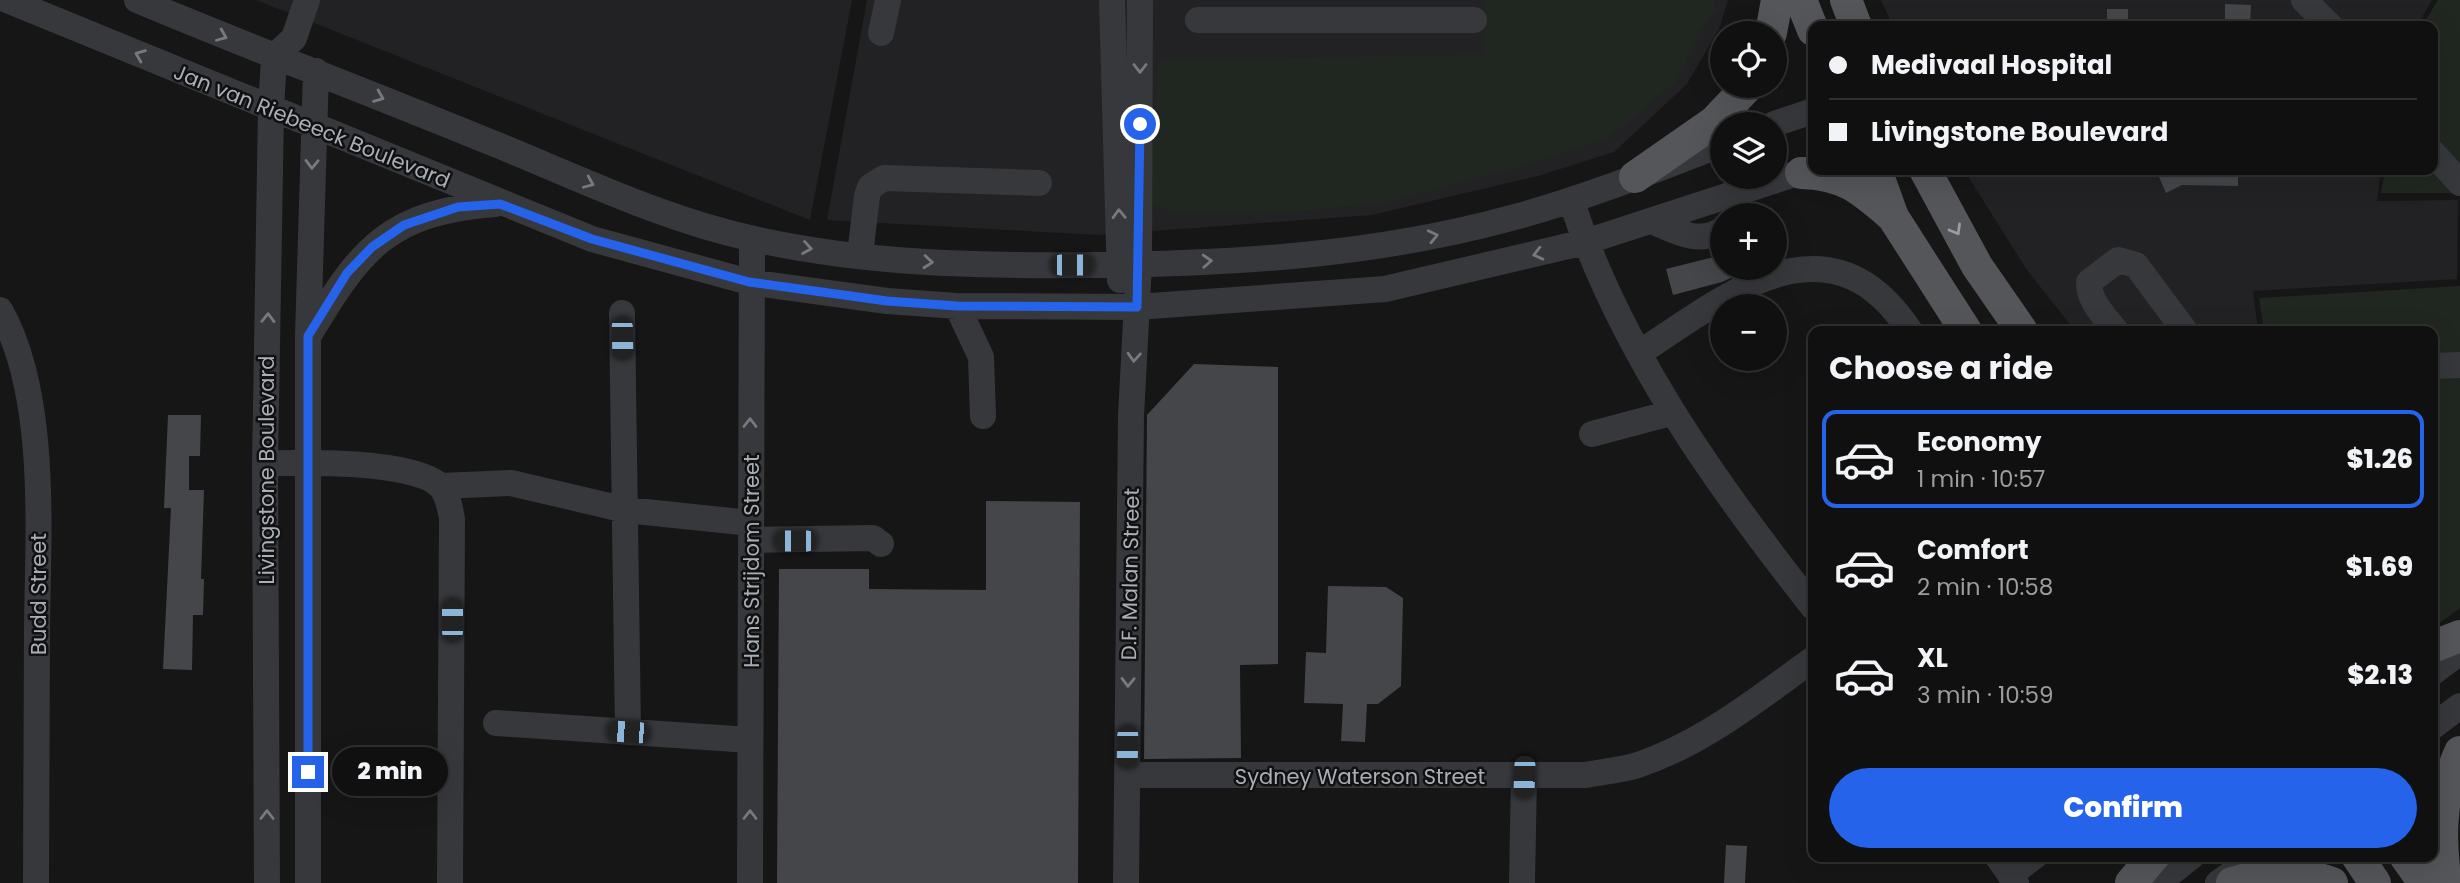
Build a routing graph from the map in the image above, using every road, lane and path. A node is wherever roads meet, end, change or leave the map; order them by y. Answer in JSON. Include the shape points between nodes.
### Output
{"nodes":[{"id":1,"x":7,"y":0,"type":"edge"},
{"id":2,"x":137,"y":0,"type":"edge"},
{"id":3,"x":307,"y":0,"type":"edge"},
{"id":4,"x":888,"y":0,"type":"edge"},
{"id":5,"x":1112,"y":0,"type":"edge"},
{"id":6,"x":1140,"y":0,"type":"edge"},
{"id":7,"x":1777,"y":0,"type":"edge"},
{"id":8,"x":1801,"y":0,"type":"edge"},
{"id":9,"x":1846,"y":0,"type":"edge"},
{"id":10,"x":2304,"y":0,"type":"edge"},
{"id":11,"x":1350,"y":10,"type":"edge"},
{"id":12,"x":1198,"y":20,"type":"dead end"},
{"id":13,"x":1474,"y":20,"type":"dead end"},
{"id":14,"x":1773,"y":21,"type":"edge"},
{"id":15,"x":1809,"y":21,"type":"edge"},
{"id":16,"x":1854,"y":21,"type":"edge"},
{"id":17,"x":2325,"y":21,"type":"edge"},
{"id":18,"x":881,"y":33,"type":"dead end"},
{"id":19,"x":294,"y":38,"type":"junction"},
{"id":20,"x":274,"y":57,"type":"junction"},
{"id":21,"x":316,"y":71,"type":"junction"},
{"id":22,"x":1737,"y":98,"type":"edge"},
{"id":23,"x":271,"y":109,"type":"junction"},
{"id":24,"x":1808,"y":113,"type":"edge"},
{"id":25,"x":1787,"y":120,"type":"edge"},
{"id":26,"x":313,"y":126,"type":"junction"},
{"id":27,"x":1710,"y":149,"type":"edge"},
{"id":28,"x":2438,"y":159,"type":"edge"},
{"id":29,"x":1807,"y":171,"type":"edge"},
{"id":30,"x":1829,"y":175,"type":"edge"},
{"id":31,"x":1878,"y":175,"type":"edge"},
{"id":32,"x":1928,"y":175,"type":"edge"},
{"id":33,"x":1636,"y":177,"type":"junction"},
{"id":34,"x":1787,"y":178,"type":"edge"},
{"id":35,"x":1038,"y":183,"type":"dead end"},
{"id":36,"x":2460,"y":183,"type":"edge"},
{"id":37,"x":1752,"y":189,"type":"joint"},
{"id":38,"x":1571,"y":200,"type":"junction"},
{"id":39,"x":1744,"y":203,"type":"edge"},
{"id":40,"x":500,"y":204,"type":"junction"},
{"id":41,"x":1893,"y":217,"type":"junction"},
{"id":42,"x":1652,"y":221,"type":"junction"},
{"id":43,"x":1710,"y":234,"type":"edge"},
{"id":44,"x":752,"y":239,"type":"junction"},
{"id":45,"x":1585,"y":242,"type":"junction"},
{"id":46,"x":860,"y":255,"type":"junction"},
{"id":47,"x":1787,"y":263,"type":"edge"},
{"id":48,"x":1130,"y":265,"type":"junction"},
{"id":49,"x":1753,"y":280,"type":"edge"},
{"id":50,"x":749,"y":282,"type":"junction"},
{"id":51,"x":957,"y":306,"type":"junction"},
{"id":52,"x":1007,"y":306,"type":"junction"},
{"id":53,"x":1128,"y":307,"type":"junction"},
{"id":54,"x":0,"y":310,"type":"edge"},
{"id":55,"x":622,"y":313,"type":"dead end"},
{"id":56,"x":1906,"y":326,"type":"edge"},
{"id":57,"x":1963,"y":326,"type":"edge"},
{"id":58,"x":2019,"y":326,"type":"edge"},
{"id":59,"x":2112,"y":326,"type":"edge"},
{"id":60,"x":2181,"y":326,"type":"edge"},
{"id":61,"x":308,"y":336,"type":"junction"},
{"id":62,"x":1639,"y":353,"type":"junction"},
{"id":63,"x":981,"y":357,"type":"junction"},
{"id":64,"x":2460,"y":365,"type":"edge"},
{"id":65,"x":2438,"y":366,"type":"edge"},
{"id":66,"x":1671,"y":413,"type":"junction"},
{"id":67,"x":982,"y":416,"type":"dead end"},
{"id":68,"x":1592,"y":434,"type":"dead end"},
{"id":69,"x":308,"y":461,"type":"junction"},
{"id":70,"x":265,"y":464,"type":"junction"},
{"id":71,"x":440,"y":486,"type":"junction"},
{"id":72,"x":626,"y":510,"type":"junction"},
{"id":73,"x":751,"y":532,"type":"junction"},
{"id":74,"x":881,"y":544,"type":"dead end"},
{"id":75,"x":1808,"y":601,"type":"edge"},
{"id":76,"x":2460,"y":636,"type":"edge"},
{"id":77,"x":2438,"y":645,"type":"edge"},
{"id":78,"x":2460,"y":652,"type":"edge"},
{"id":79,"x":1808,"y":663,"type":"edge"},
{"id":80,"x":2438,"y":668,"type":"edge"},
{"id":81,"x":2460,"y":706,"type":"edge"},
{"id":82,"x":2438,"y":722,"type":"edge"},
{"id":83,"x":496,"y":723,"type":"dead end"},
{"id":84,"x":628,"y":732,"type":"junction"},
{"id":85,"x":750,"y":740,"type":"junction"},
{"id":86,"x":2460,"y":752,"type":"edge"},
{"id":87,"x":1127,"y":775,"type":"junction"},
{"id":88,"x":1524,"y":777,"type":"junction"},
{"id":89,"x":2024,"y":862,"type":"edge"},
{"id":90,"x":2149,"y":862,"type":"edge"},
{"id":91,"x":2184,"y":862,"type":"edge"},
{"id":92,"x":2248,"y":862,"type":"edge"},
{"id":93,"x":2361,"y":862,"type":"edge"},
{"id":94,"x":2408,"y":862,"type":"edge"},
{"id":95,"x":2008,"y":871,"type":"edge"},
{"id":96,"x":36,"y":883,"type":"edge"},
{"id":97,"x":267,"y":883,"type":"edge"},
{"id":98,"x":308,"y":883,"type":"edge"},
{"id":99,"x":450,"y":883,"type":"edge"},
{"id":100,"x":750,"y":883,"type":"edge"},
{"id":101,"x":1126,"y":883,"type":"edge"},
{"id":102,"x":1522,"y":883,"type":"edge"},
{"id":103,"x":2131,"y":883,"type":"edge"},
{"id":104,"x":2158,"y":883,"type":"edge"},
{"id":105,"x":2218,"y":883,"type":"edge"},
{"id":106,"x":2232,"y":883,"type":"edge"},
{"id":107,"x":2332,"y":883,"type":"edge"},
{"id":108,"x":2375,"y":883,"type":"edge"},
{"id":109,"x":2424,"y":883,"type":"edge"},
{"id":110,"x":2446,"y":883,"type":"edge"}],
"edges":[{"from":23,"to":1,"type":"street","name":"Jan van Riebeeck Boulevard","one_way":true},
{"from":2,"to":20,"type":"street","one_way":true},
{"from":3,"to":19,"type":"street"},
{"from":4,"to":18,"type":"street"},
{"from":48,"to":5,"type":"street","one_way":true},
{"from":6,"to":48,"type":"street","one_way":true},
{"from":7,"to":14,"type":"main road"},
{"from":8,"to":15,"type":"main road"},
{"from":9,"to":16,"type":"main road"},
{"from":10,"to":17,"type":"street"},
{"from":11,"to":12,"type":"street"},
{"from":11,"to":13,"type":"street"},
{"from":19,"to":20,"type":"street"},
{"from":19,"to":21,"type":"street"},
{"from":20,"to":21,"type":"street"},
{"from":20,"to":23,"type":"street","name":"Livingstone Boulevard"},
{"from":21,"to":26,"type":"street","name":"Livingstone Boulevard"},
{"from":21,"to":44,"type":"street","one_way":true,"via":[[622,197]]},
{"from":22,"to":33,"type":"main road","via":[[1714,122]]},
{"from":23,"to":26,"type":"street","name":"Jan van Riebeeck Boulevard"},
{"from":70,"to":23,"type":"street","name":"Livingstone Boulevard","one_way":true},
{"from":24,"to":25,"type":"street"},
{"from":26,"to":40,"type":"street","name":"Jan van Riebeeck Boulevard"},
{"from":26,"to":61,"type":"street","name":"Livingstone Boulevard","one_way":true},
{"from":27,"to":33,"type":"street"},
{"from":28,"to":36,"type":"street"},
{"from":29,"to":34,"type":"street","name":"Jan van Riebeeck Boulevard"},
{"from":30,"to":41,"type":"main road","via":[[1868,195]]},
{"from":31,"to":41,"type":"main road"},
{"from":32,"to":58,"type":"main road","one_way":true,"via":[[1977,266]]},
{"from":33,"to":38,"type":"street"},
{"from":35,"to":46,"type":"street","via":[[884,178],[870,187],[867,196]]},
{"from":37,"to":39,"type":"street"},
{"from":37,"to":42,"type":"street","name":"Jan van Riebeeck Boulevard"},
{"from":38,"to":45,"type":"street"},
{"from":48,"to":38,"type":"street","one_way":true,"via":[[1350,250],[1421,239]]},
{"from":40,"to":50,"type":"street","name":"Jan van Riebeeck Boulevard","via":[[592,239]]},
{"from":40,"to":61,"type":"street","via":[[458,207],[404,225],[372,247],[347,273]]},
{"from":41,"to":57,"type":"main road"},
{"from":42,"to":43,"type":"street","via":[[1699,237]]},
{"from":42,"to":45,"type":"street","name":"Jan van Riebeeck Boulevard"},
{"from":44,"to":46,"type":"street","one_way":true},
{"from":44,"to":50,"type":"street","name":"Hans Strijdom Street"},
{"from":45,"to":53,"type":"street","name":"Jan van Riebeeck Boulevard","one_way":true,"via":[[1385,289]]},
{"from":45,"to":62,"type":"street"},
{"from":46,"to":48,"type":"street","one_way":true,"via":[[943,263]]},
{"from":47,"to":56,"type":"street","via":[[1857,280],[1886,298]]},
{"from":48,"to":53,"type":"street","name":"D.F. Malan Street"},
{"from":49,"to":62,"type":"street"},
{"from":50,"to":51,"type":"street","name":"Jan van Riebeeck Boulevard"},
{"from":73,"to":50,"type":"street","name":"Hans Strijdom Street","one_way":true},
{"from":51,"to":52,"type":"street","name":"Jan van Riebeeck Boulevard"},
{"from":51,"to":63,"type":"street"},
{"from":52,"to":53,"type":"street","name":"Jan van Riebeeck Boulevard"},
{"from":52,"to":63,"type":"street","via":[[988,335]]},
{"from":53,"to":87,"type":"street","name":"D.F. Malan Street","one_way":true},
{"from":54,"to":96,"type":"street","name":"Budd Street","via":[[23,371],[34,442],[38,524]]},
{"from":55,"to":72,"type":"street"},
{"from":59,"to":60,"type":"street","via":[[2088,290],[2089,282],[2118,260],[2136,265]]},
{"from":61,"to":69,"type":"street","name":"Livingstone Boulevard"},
{"from":62,"to":66,"type":"street"},
{"from":63,"to":67,"type":"street"},
{"from":64,"to":65,"type":"street"},
{"from":66,"to":68,"type":"street"},
{"from":66,"to":75,"type":"street"},
{"from":69,"to":70,"type":"street"},
{"from":69,"to":71,"type":"street","via":[[410,471]]},
{"from":69,"to":98,"type":"street","name":"Livingstone Boulevard"},
{"from":97,"to":70,"type":"street","name":"Livingstone Boulevard","one_way":true},
{"from":71,"to":72,"type":"street","via":[[511,482]]},
{"from":71,"to":99,"type":"street","via":[[452,519]]},
{"from":72,"to":73,"type":"street"},
{"from":72,"to":84,"type":"street"},
{"from":73,"to":74,"type":"street","via":[[873,538]]},
{"from":73,"to":85,"type":"street","name":"Hans Strijdom Street"},
{"from":76,"to":77,"type":"main road"},
{"from":78,"to":80,"type":"street"},
{"from":79,"to":88,"type":"street","name":"Sydney Waterson Street","via":[[1698,737],[1636,765],[1585,775]]},
{"from":81,"to":82,"type":"street"},
{"from":83,"to":84,"type":"street"},
{"from":84,"to":85,"type":"street"},
{"from":100,"to":85,"type":"street","name":"Hans Strijdom Street","one_way":true},
{"from":86,"to":110,"type":"main road","via":[[2451,772],[2441,824]]},
{"from":87,"to":88,"type":"street","name":"Sydney Waterson Street"},
{"from":87,"to":101,"type":"street","name":"D.F. Malan Street"},
{"from":88,"to":102,"type":"street"},
{"from":89,"to":95,"type":"street"},
{"from":90,"to":103,"type":"main road"},
{"from":91,"to":104,"type":"street"},
{"from":92,"to":105,"type":"street"},
{"from":93,"to":108,"type":"main road"},
{"from":94,"to":109,"type":"main road"},
{"from":106,"to":107,"type":"main road","via":[[2293,875]]}]}
